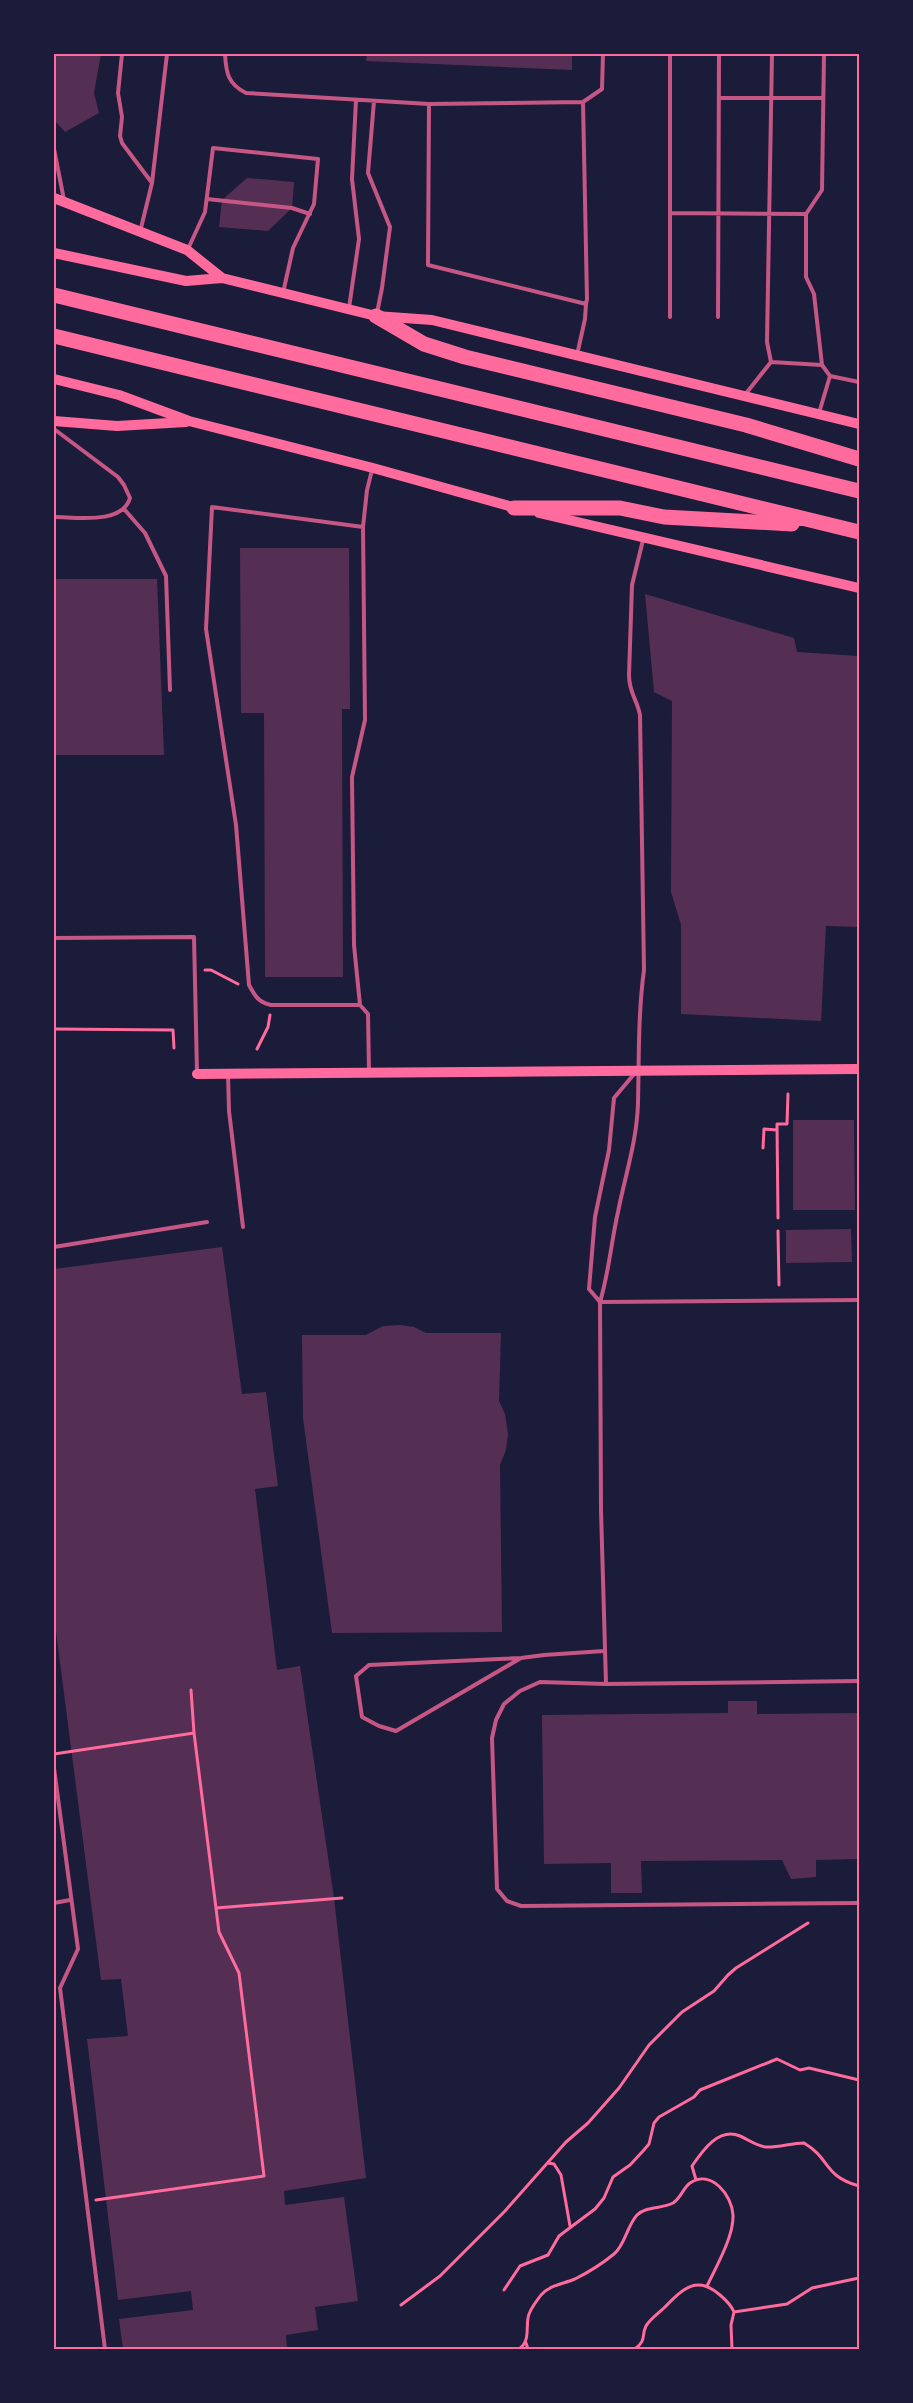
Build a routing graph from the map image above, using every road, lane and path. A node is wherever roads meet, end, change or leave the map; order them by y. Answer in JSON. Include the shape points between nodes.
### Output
{"nodes":[{"id":1,"x":122,"y":54,"type":"edge"},
{"id":2,"x":167,"y":54,"type":"edge"},
{"id":3,"x":225,"y":54,"type":"edge"},
{"id":4,"x":603,"y":54,"type":"edge"},
{"id":5,"x":670,"y":54,"type":"edge"},
{"id":6,"x":719,"y":54,"type":"edge"},
{"id":7,"x":772,"y":54,"type":"edge"},
{"id":8,"x":824,"y":54,"type":"edge"},
{"id":9,"x":719,"y":98,"type":"junction"},
{"id":10,"x":772,"y":98,"type":"junction"},
{"id":11,"x":823,"y":98,"type":"junction"},
{"id":12,"x":356,"y":100,"type":"junction"},
{"id":13,"x":374,"y":101,"type":"junction"},
{"id":14,"x":583,"y":102,"type":"junction"},
{"id":15,"x":429,"y":104,"type":"junction"},
{"id":16,"x":54,"y":148,"type":"edge"},
{"id":17,"x":152,"y":183,"type":"junction"},
{"id":18,"x":54,"y":189,"type":"edge"},
{"id":19,"x":54,"y":198,"type":"edge"},
{"id":20,"x":206,"y":199,"type":"junction"},
{"id":21,"x":64,"y":202,"type":"junction"},
{"id":22,"x":670,"y":213,"type":"junction"},
{"id":23,"x":310,"y":214,"type":"junction"},
{"id":24,"x":720,"y":214,"type":"junction"},
{"id":25,"x":770,"y":214,"type":"junction"},
{"id":26,"x":806,"y":214,"type":"junction"},
{"id":27,"x":140,"y":232,"type":"junction"},
{"id":28,"x":187,"y":250,"type":"junction"},
{"id":29,"x":54,"y":253,"type":"edge"},
{"id":30,"x":222,"y":278,"type":"junction"},
{"id":31,"x":283,"y":293,"type":"junction"},
{"id":32,"x":54,"y":295,"type":"edge"},
{"id":33,"x":586,"y":304,"type":"junction"},
{"id":34,"x":349,"y":310,"type":"junction"},
{"id":35,"x":376,"y":316,"type":"junction"},
{"id":36,"x":670,"y":317,"type":"dead end"},
{"id":37,"x":718,"y":317,"type":"dead end"},
{"id":38,"x":54,"y":336,"type":"edge"},
{"id":39,"x":577,"y":355,"type":"junction"},
{"id":40,"x":771,"y":362,"type":"junction"},
{"id":41,"x":822,"y":365,"type":"junction"},
{"id":42,"x":830,"y":376,"type":"junction"},
{"id":43,"x":54,"y":379,"type":"edge"},
{"id":44,"x":859,"y":382,"type":"edge"},
{"id":45,"x":744,"y":396,"type":"junction"},
{"id":46,"x":818,"y":414,"type":"junction"},
{"id":47,"x":54,"y":421,"type":"edge"},
{"id":48,"x":189,"y":421,"type":"junction"},
{"id":49,"x":859,"y":424,"type":"edge"},
{"id":50,"x":54,"y":428,"type":"edge"},
{"id":51,"x":859,"y":458,"type":"edge"},
{"id":52,"x":373,"y":468,"type":"junction"},
{"id":53,"x":859,"y":491,"type":"edge"},
{"id":54,"x":124,"y":508,"type":"junction"},
{"id":55,"x":514,"y":508,"type":"junction"},
{"id":56,"x":54,"y":517,"type":"edge"},
{"id":57,"x":362,"y":526,"type":"junction"},
{"id":58,"x":834,"y":526,"type":"junction"},
{"id":59,"x":859,"y":532,"type":"edge"},
{"id":60,"x":644,"y":538,"type":"junction"},
{"id":61,"x":859,"y":588,"type":"edge"},
{"id":62,"x":170,"y":690,"type":"dead end"},
{"id":63,"x":54,"y":938,"type":"edge"},
{"id":64,"x":195,"y":969,"type":"junction"},
{"id":65,"x":248,"y":985,"type":"junction"},
{"id":66,"x":360,"y":1004,"type":"junction"},
{"id":67,"x":268,"y":1027,"type":"dead end"},
{"id":68,"x":54,"y":1029,"type":"edge"},
{"id":69,"x":174,"y":1048,"type":"dead end"},
{"id":70,"x":258,"y":1049,"type":"dead end"},
{"id":71,"x":859,"y":1069,"type":"edge"},
{"id":72,"x":638,"y":1070,"type":"junction"},
{"id":73,"x":369,"y":1072,"type":"junction"},
{"id":74,"x":197,"y":1074,"type":"joint"},
{"id":75,"x":228,"y":1074,"type":"junction"},
{"id":76,"x":788,"y":1094,"type":"dead end"},
{"id":77,"x":777,"y":1130,"type":"junction"},
{"id":78,"x":763,"y":1148,"type":"dead end"},
{"id":79,"x":778,"y":1218,"type":"dead end"},
{"id":80,"x":208,"y":1222,"type":"dead end"},
{"id":81,"x":243,"y":1227,"type":"dead end"},
{"id":82,"x":778,"y":1231,"type":"dead end"},
{"id":83,"x":54,"y":1247,"type":"edge"},
{"id":84,"x":779,"y":1285,"type":"dead end"},
{"id":85,"x":859,"y":1300,"type":"edge"},
{"id":86,"x":600,"y":1302,"type":"junction"},
{"id":87,"x":604,"y":1651,"type":"junction"},
{"id":88,"x":522,"y":1658,"type":"junction"},
{"id":89,"x":859,"y":1681,"type":"edge"},
{"id":90,"x":606,"y":1684,"type":"junction"},
{"id":91,"x":191,"y":1690,"type":"dead end"},
{"id":92,"x":194,"y":1733,"type":"junction"},
{"id":93,"x":54,"y":1754,"type":"edge"},
{"id":94,"x":54,"y":1768,"type":"edge"},
{"id":95,"x":342,"y":1898,"type":"dead end"},
{"id":96,"x":70,"y":1900,"type":"junction"},
{"id":97,"x":54,"y":1902,"type":"edge"},
{"id":98,"x":859,"y":1904,"type":"edge"},
{"id":99,"x":216,"y":1908,"type":"junction"},
{"id":100,"x":808,"y":1923,"type":"dead end"},
{"id":101,"x":859,"y":2080,"type":"edge"},
{"id":102,"x":548,"y":2163,"type":"junction"},
{"id":103,"x":696,"y":2180,"type":"junction"},
{"id":104,"x":859,"y":2186,"type":"edge"},
{"id":105,"x":86,"y":2201,"type":"junction"},
{"id":106,"x":570,"y":2226,"type":"junction"},
{"id":107,"x":859,"y":2278,"type":"edge"},
{"id":108,"x":708,"y":2286,"type":"junction"},
{"id":109,"x":504,"y":2290,"type":"dead end"},
{"id":110,"x":401,"y":2305,"type":"dead end"},
{"id":111,"x":734,"y":2312,"type":"junction"},
{"id":112,"x":526,"y":2342,"type":"junction"},
{"id":113,"x":105,"y":2349,"type":"edge"},
{"id":114,"x":519,"y":2349,"type":"edge"},
{"id":115,"x":528,"y":2349,"type":"edge"},
{"id":116,"x":635,"y":2349,"type":"edge"},
{"id":117,"x":732,"y":2349,"type":"edge"}],
"edges":[{"from":1,"to":17,"type":"lane","via":[[118,92],[122,117],[120,136]]},
{"from":2,"to":17,"type":"lane"},
{"from":3,"to":12,"type":"lane","via":[[230,81],[246,93]]},
{"from":4,"to":14,"type":"lane","via":[[602,89]]},
{"from":5,"to":22,"type":"lane"},
{"from":6,"to":9,"type":"lane"},
{"from":7,"to":10,"type":"lane"},
{"from":8,"to":11,"type":"lane"},
{"from":9,"to":10,"type":"lane"},
{"from":9,"to":24,"type":"lane"},
{"from":10,"to":11,"type":"lane"},
{"from":10,"to":25,"type":"lane"},
{"from":11,"to":26,"type":"lane","via":[[822,190]]},
{"from":12,"to":13,"type":"lane"},
{"from":12,"to":34,"type":"lane","via":[[352,179],[359,239]]},
{"from":13,"to":15,"type":"lane"},
{"from":13,"to":35,"type":"lane","via":[[368,172],[390,227]]},
{"from":14,"to":15,"type":"lane"},
{"from":14,"to":33,"type":"lane"},
{"from":15,"to":33,"type":"lane","via":[[428,265]]},
{"from":16,"to":21,"type":"lane"},
{"from":17,"to":27,"type":"lane"},
{"from":18,"to":21,"type":"main road"},
{"from":19,"to":21,"type":"main road"},
{"from":20,"to":23,"type":"lane","via":[[292,208]]},
{"from":20,"to":23,"type":"lane","via":[[213,148],[318,159],[314,204]]},
{"from":20,"to":28,"type":"lane","via":[[202,218]]},
{"from":21,"to":27,"type":"main road"},
{"from":22,"to":24,"type":"lane"},
{"from":22,"to":36,"type":"lane"},
{"from":23,"to":31,"type":"lane","via":[[293,248]]},
{"from":24,"to":25,"type":"lane"},
{"from":24,"to":37,"type":"lane"},
{"from":25,"to":26,"type":"lane"},
{"from":25,"to":40,"type":"lane","via":[[767,342]]},
{"from":26,"to":41,"type":"lane","via":[[806,277],[814,294]]},
{"from":27,"to":28,"type":"main road"},
{"from":28,"to":30,"type":"main road"},
{"from":29,"to":30,"type":"main road","via":[[186,281]]},
{"from":30,"to":31,"type":"main road"},
{"from":31,"to":34,"type":"main road"},
{"from":32,"to":53,"type":"highway"},
{"from":33,"to":39,"type":"lane"},
{"from":34,"to":35,"type":"main road"},
{"from":35,"to":39,"type":"main road","via":[[432,320]]},
{"from":35,"to":51,"type":"highway","via":[[424,344],[465,357],[746,426]]},
{"from":38,"to":58,"type":"highway"},
{"from":39,"to":45,"type":"main road"},
{"from":40,"to":41,"type":"lane"},
{"from":40,"to":45,"type":"lane"},
{"from":41,"to":42,"type":"lane"},
{"from":42,"to":44,"type":"lane"},
{"from":42,"to":46,"type":"lane"},
{"from":43,"to":48,"type":"main road","via":[[119,395]]},
{"from":45,"to":46,"type":"main road"},
{"from":46,"to":49,"type":"main road"},
{"from":47,"to":48,"type":"main road","via":[[118,426]]},
{"from":48,"to":52,"type":"main road"},
{"from":50,"to":54,"type":"lane","via":[[124,485],[130,498]]},
{"from":52,"to":55,"type":"main road"},
{"from":52,"to":57,"type":"lane"},
{"from":54,"to":56,"type":"lane","via":[[117,514],[106,516]]},
{"from":54,"to":62,"type":"lane","via":[[145,533],[166,576]]},
{"from":55,"to":58,"type":"highway","via":[[620,508],[664,517]]},
{"from":55,"to":60,"type":"main road"},
{"from":57,"to":65,"type":"lane","via":[[212,507],[206,629],[236,825]]},
{"from":57,"to":66,"type":"lane","via":[[365,720],[352,777],[354,945]]},
{"from":58,"to":59,"type":"highway"},
{"from":60,"to":61,"type":"main road"},
{"from":60,"to":72,"type":"lane","via":[[632,585],[629,675],[629,688],[640,715],[644,960]]},
{"from":63,"to":64,"type":"lane","via":[[194,937]]},
{"from":64,"to":65,"type":"path","via":[[211,970],[234,984]]},
{"from":64,"to":74,"type":"lane"},
{"from":65,"to":66,"type":"lane","via":[[256,998],[271,1005]]},
{"from":66,"to":73,"type":"lane","via":[[368,1014]]},
{"from":67,"to":70,"type":"path"},
{"from":68,"to":69,"type":"path","via":[[173,1030]]},
{"from":71,"to":72,"type":"main road"},
{"from":72,"to":73,"type":"main road"},
{"from":72,"to":86,"type":"lane","via":[[633,1147],[617,1213],[609,1275]]},
{"from":72,"to":86,"type":"lane","via":[[614,1098],[610,1150],[595,1217],[589,1289]]},
{"from":73,"to":75,"type":"main road"},
{"from":74,"to":75,"type":"main road"},
{"from":75,"to":81,"type":"lane","via":[[229,1111]]},
{"from":76,"to":77,"type":"path","via":[[787,1124],[777,1124]]},
{"from":77,"to":78,"type":"path","via":[[764,1129]]},
{"from":77,"to":79,"type":"path"},
{"from":80,"to":83,"type":"lane"},
{"from":82,"to":84,"type":"path"},
{"from":85,"to":86,"type":"lane"},
{"from":86,"to":87,"type":"lane"},
{"from":87,"to":88,"type":"lane"},
{"from":87,"to":90,"type":"lane"},
{"from":88,"to":88,"type":"lane","via":[[396,1731],[362,1717],[356,1676],[369,1665]]},
{"from":89,"to":90,"type":"lane"},
{"from":90,"to":98,"type":"lane","via":[[540,1682],[520,1690],[504,1704],[496,1720],[492,1738],[497,1889],[507,1901],[520,1906]]},
{"from":91,"to":92,"type":"path"},
{"from":92,"to":93,"type":"path"},
{"from":92,"to":99,"type":"path"},
{"from":94,"to":96,"type":"lane"},
{"from":95,"to":99,"type":"path"},
{"from":96,"to":97,"type":"lane"},
{"from":96,"to":105,"type":"lane","via":[[78,1950],[60,1988]]},
{"from":99,"to":105,"type":"path","via":[[219,1932],[238,1973],[264,2176]]},
{"from":100,"to":102,"type":"path","via":[[736,1968],[714,1991],[682,2012],[650,2045],[619,2088]]},
{"from":101,"to":106,"type":"path","via":[[809,2068],[800,2070],[778,2059],[700,2090],[694,2097],[659,2117],[643,2151],[613,2177],[604,2198],[595,2208]]},
{"from":102,"to":106,"type":"path","via":[[554,2164],[561,2175]]},
{"from":102,"to":110,"type":"path","via":[[440,2276]]},
{"from":103,"to":104,"type":"path","via":[[692,2166],[722,2133],[730,2132],[765,2147],[804,2143],[839,2179]]},
{"from":103,"to":108,"type":"path","via":[[707,2180],[724,2190],[732,2205],[733,2215],[723,2252]]},
{"from":103,"to":112,"type":"path","via":[[688,2184],[671,2204],[652,2208],[637,2216],[615,2254],[542,2294],[528,2318]]},
{"from":105,"to":113,"type":"lane"},
{"from":106,"to":109,"type":"path","via":[[558,2236],[542,2260],[520,2266]]},
{"from":107,"to":111,"type":"path","via":[[812,2288],[781,2306]]},
{"from":108,"to":111,"type":"path","via":[[724,2298]]},
{"from":108,"to":116,"type":"path","via":[[692,2286],[674,2297],[646,2326],[643,2342]]},
{"from":111,"to":117,"type":"path"},
{"from":112,"to":114,"type":"path"},
{"from":112,"to":115,"type":"path"}]}
